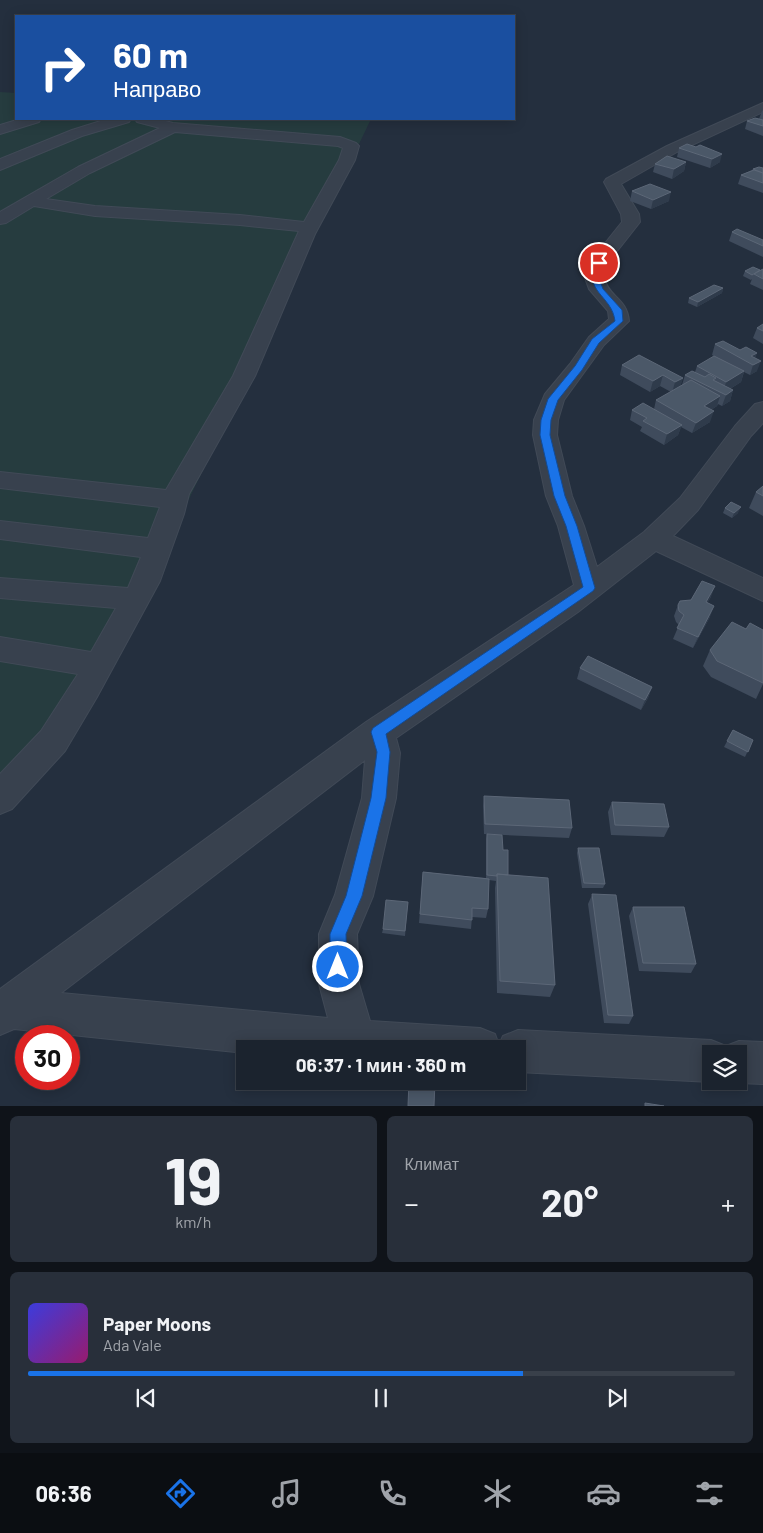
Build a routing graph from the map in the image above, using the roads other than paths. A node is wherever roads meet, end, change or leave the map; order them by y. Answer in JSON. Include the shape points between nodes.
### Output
{"nodes":[{"id":1,"x":763,"y":107,"type":"edge"},
{"id":2,"x":31,"y":120,"type":"edge"},
{"id":3,"x":121,"y":120,"type":"edge"},
{"id":4,"x":145,"y":120,"type":"edge"},
{"id":5,"x":168,"y":127,"type":"junction"},
{"id":6,"x":0,"y":130,"type":"edge"},
{"id":7,"x":0,"y":165,"type":"edge"},
{"id":8,"x":32,"y":200,"type":"junction"},
{"id":9,"x":0,"y":219,"type":"edge"},
{"id":10,"x":310,"y":229,"type":"junction"},
{"id":11,"x":763,"y":409,"type":"edge"},
{"id":12,"x":0,"y":480,"type":"edge"},
{"id":13,"x":175,"y":498,"type":"junction"},
{"id":14,"x":0,"y":530,"type":"edge"},
{"id":15,"x":654,"y":539,"type":"junction"},
{"id":16,"x":157,"y":549,"type":"junction"},
{"id":17,"x":0,"y":588,"type":"edge"},
{"id":18,"x":589,"y":588,"type":"junction"},
{"id":19,"x":763,"y":590,"type":"edge"},
{"id":20,"x":135,"y":599,"type":"junction"},
{"id":21,"x":0,"y":648,"type":"edge"},
{"id":22,"x":98,"y":665,"type":"junction"},
{"id":23,"x":378,"y":732,"type":"junction"},
{"id":24,"x":0,"y":798,"type":"edge"},
{"id":25,"x":4,"y":1011,"type":"edge"},
{"id":26,"x":355,"y":1040,"type":"joint"},
{"id":27,"x":526,"y":1051,"type":"edge"},
{"id":28,"x":702,"y":1061,"type":"edge"},
{"id":29,"x":747,"y":1062,"type":"edge"},
{"id":30,"x":763,"y":1063,"type":"edge"}],
"edges":[{"from":1,"to":18,"type":"street","via":[[672,149],[612,182],[630,214],[631,222],[612,246],[601,253],[595,278],[599,289],[618,310],[619,321],[596,341],[553,399],[545,435],[559,496]]},
{"from":2,"to":6,"type":"street"},
{"from":3,"to":7,"type":"street"},
{"from":4,"to":5,"type":"street"},
{"from":5,"to":8,"type":"street","via":[[169,130],[159,136],[84,170]]},
{"from":5,"to":10,"type":"street","via":[[350,144],[347,160]]},
{"from":8,"to":9,"type":"street"},
{"from":8,"to":10,"type":"street","via":[[95,211],[240,220]]},
{"from":10,"to":13,"type":"street","via":[[244,376]]},
{"from":11,"to":15,"type":"street","via":[[689,504]]},
{"from":12,"to":13,"type":"street","via":[[139,497]]},
{"from":13,"to":16,"type":"street"},
{"from":14,"to":16,"type":"street"},
{"from":15,"to":18,"type":"street"},
{"from":15,"to":19,"type":"street"},
{"from":16,"to":20,"type":"street","via":[[146,581]]},
{"from":17,"to":20,"type":"street"},
{"from":18,"to":23,"type":"street"},
{"from":20,"to":22,"type":"street"},
{"from":21,"to":22,"type":"street"},
{"from":22,"to":24,"type":"street","via":[[53,741]]},
{"from":23,"to":25,"type":"street"},
{"from":23,"to":26,"type":"street","via":[[384,752],[379,798],[354,896],[338,934],[338,984]]},
{"from":25,"to":26,"type":"street"},
{"from":27,"to":28,"type":"street"},
{"from":29,"to":30,"type":"street"}]}
